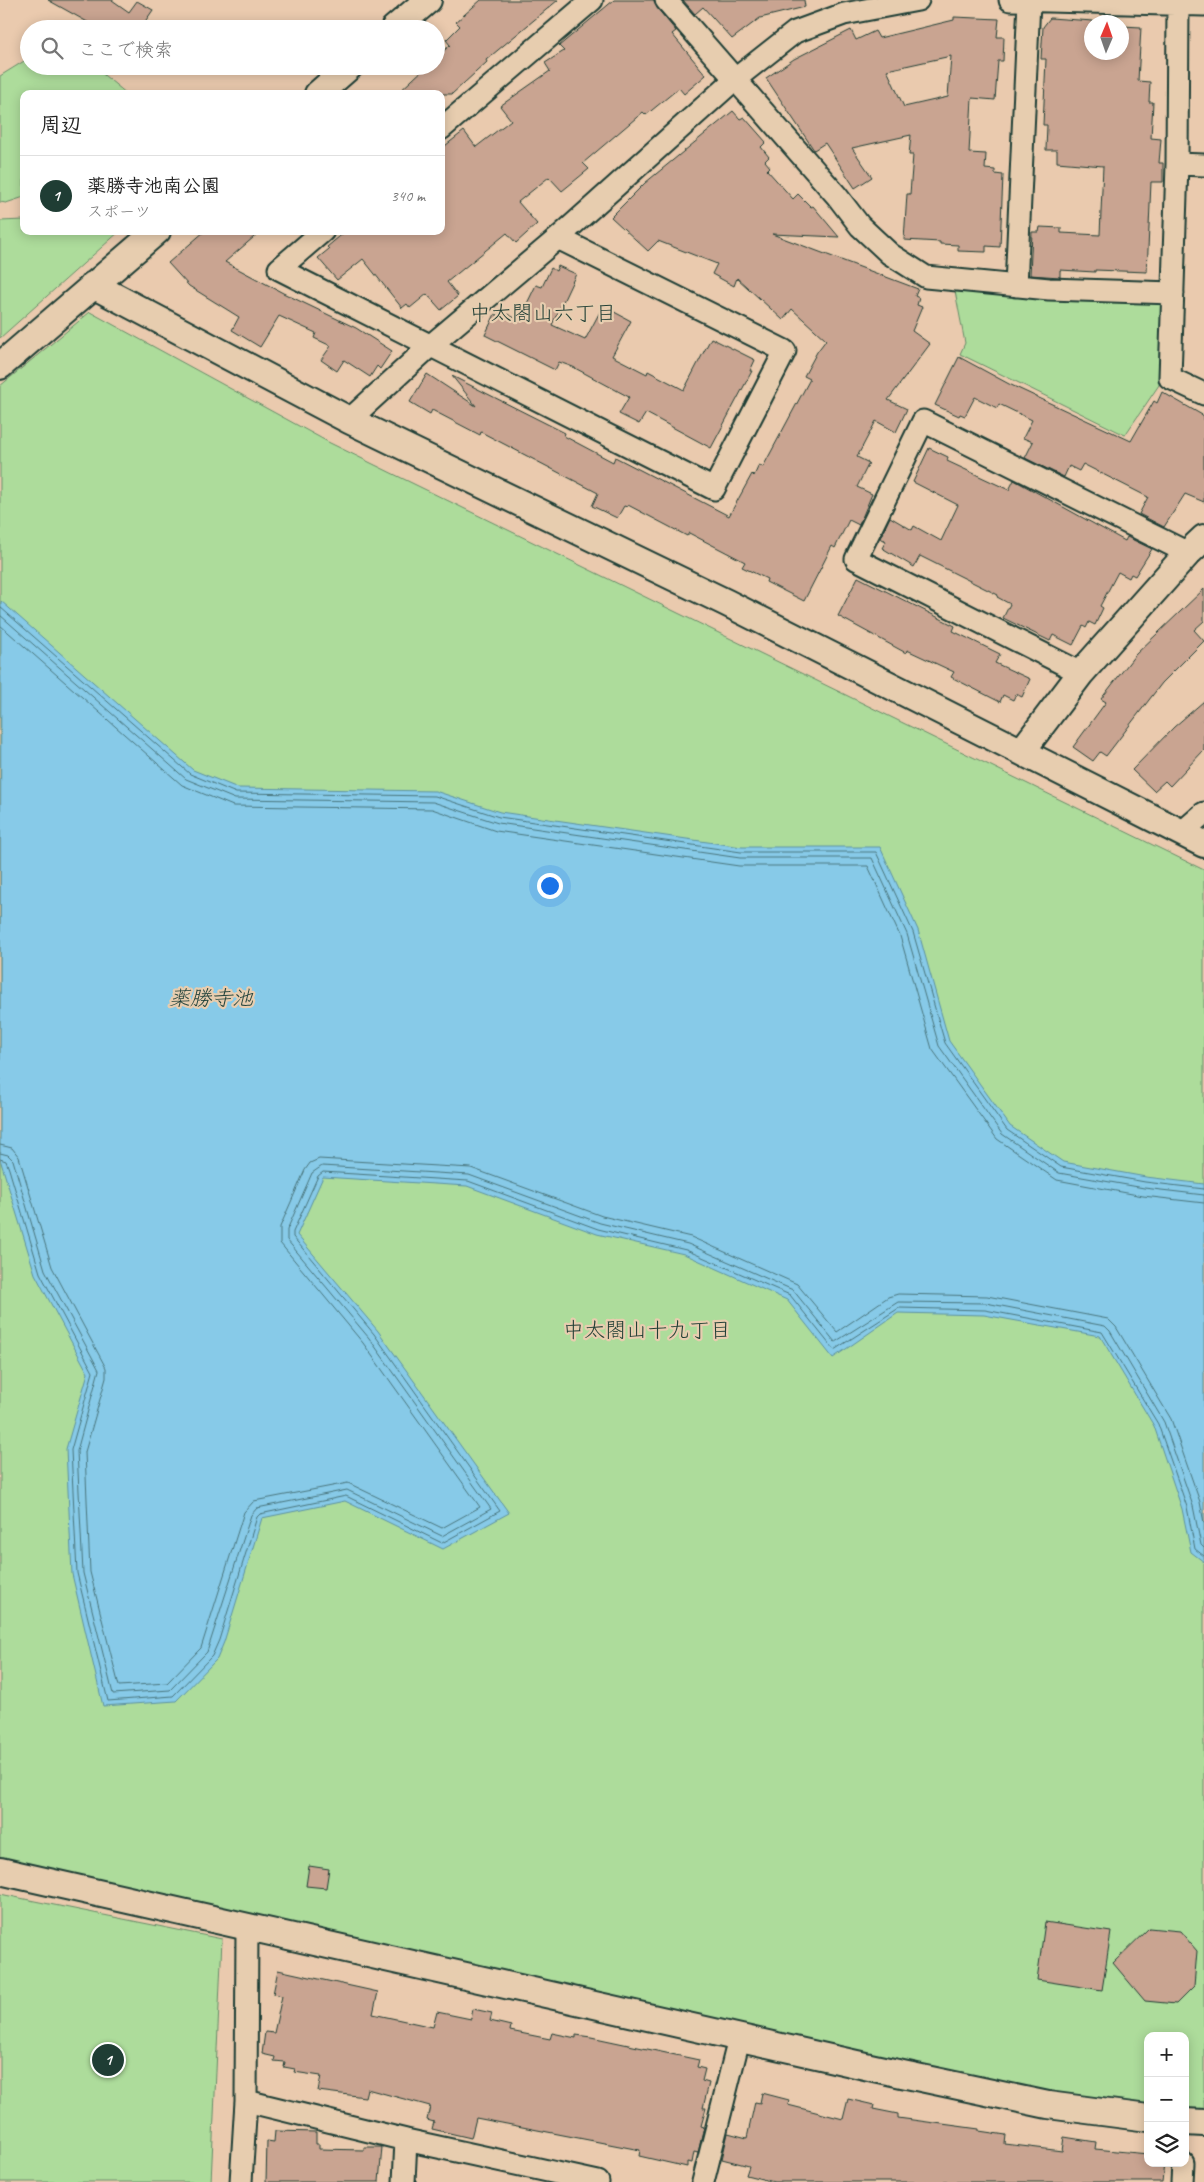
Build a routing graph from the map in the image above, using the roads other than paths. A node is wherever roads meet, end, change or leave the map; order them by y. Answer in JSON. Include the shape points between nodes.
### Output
{"nodes":[{"id":1,"x":428,"y":0,"type":"edge"},
{"id":2,"x":592,"y":0,"type":"edge"},
{"id":3,"x":666,"y":0,"type":"edge"},
{"id":4,"x":918,"y":0,"type":"edge"},
{"id":5,"x":1020,"y":0,"type":"edge"},
{"id":6,"x":1178,"y":5,"type":"junction"},
{"id":7,"x":1204,"y":5,"type":"edge"},
{"id":8,"x":405,"y":20,"type":"edge"},
{"id":9,"x":340,"y":75,"type":"edge"},
{"id":10,"x":734,"y":80,"type":"junction"},
{"id":11,"x":323,"y":90,"type":"edge"},
{"id":12,"x":445,"y":126,"type":"edge"},
{"id":13,"x":1177,"y":164,"type":"junction"},
{"id":14,"x":1204,"y":165,"type":"edge"},
{"id":15,"x":152,"y":235,"type":"edge"},
{"id":16,"x":317,"y":235,"type":"edge"},
{"id":17,"x":558,"y":238,"type":"junction"},
{"id":18,"x":93,"y":285,"type":"junction"},
{"id":19,"x":1016,"y":286,"type":"junction"},
{"id":20,"x":1173,"y":293,"type":"junction"},
{"id":21,"x":430,"y":346,"type":"junction"},
{"id":22,"x":0,"y":366,"type":"edge"},
{"id":23,"x":1204,"y":394,"type":"edge"},
{"id":24,"x":349,"y":420,"type":"junction"},
{"id":25,"x":1196,"y":545,"type":"edge"},
{"id":26,"x":1081,"y":673,"type":"junction"},
{"id":27,"x":1022,"y":751,"type":"junction"},
{"id":28,"x":1204,"y":813,"type":"edge"},
{"id":29,"x":1181,"y":833,"type":"junction"},
{"id":30,"x":1204,"y":844,"type":"edge"},
{"id":31,"x":0,"y":1871,"type":"edge"},
{"id":32,"x":247,"y":1928,"type":"junction"},
{"id":33,"x":739,"y":2039,"type":"junction"},
{"id":34,"x":246,"y":2100,"type":"junction"},
{"id":35,"x":1144,"y":2117,"type":"edge"},
{"id":36,"x":1189,"y":2122,"type":"edge"},
{"id":37,"x":1204,"y":2123,"type":"edge"},
{"id":38,"x":406,"y":2140,"type":"junction"},
{"id":39,"x":1183,"y":2167,"type":"edge"},
{"id":40,"x":551,"y":2177,"type":"edge"},
{"id":41,"x":241,"y":2182,"type":"edge"},
{"id":42,"x":404,"y":2182,"type":"edge"},
{"id":43,"x":598,"y":2182,"type":"edge"},
{"id":44,"x":703,"y":2182,"type":"edge"},
{"id":45,"x":1182,"y":2182,"type":"edge"}],
"edges":[{"from":1,"to":8,"type":"street"},
{"from":2,"to":12,"type":"street"},
{"from":3,"to":10,"type":"street"},
{"from":4,"to":10,"type":"street","via":[[844,14],[795,32]]},
{"from":5,"to":6,"type":"street"},
{"from":5,"to":19,"type":"street"},
{"from":6,"to":7,"type":"street"},
{"from":6,"to":13,"type":"street"},
{"from":9,"to":11,"type":"street"},
{"from":10,"to":17,"type":"street"},
{"from":10,"to":19,"type":"street","via":[[860,226],[890,254],[926,278]]},
{"from":13,"to":14,"type":"street"},
{"from":13,"to":20,"type":"street"},
{"from":15,"to":18,"type":"street"},
{"from":16,"to":21,"type":"street","via":[[278,269]]},
{"from":17,"to":21,"type":"street"},
{"from":17,"to":21,"type":"street","via":[[785,351],[714,489]]},
{"from":18,"to":22,"type":"street"},
{"from":18,"to":24,"type":"street"},
{"from":19,"to":20,"type":"street"},
{"from":20,"to":23,"type":"street","via":[[1170,378]]},
{"from":21,"to":24,"type":"street"},
{"from":24,"to":27,"type":"street","via":[[727,603]]},
{"from":25,"to":26,"type":"street"},
{"from":25,"to":26,"type":"street","via":[[923,421],[856,559]]},
{"from":26,"to":27,"type":"street"},
{"from":27,"to":29,"type":"street"},
{"from":28,"to":29,"type":"street"},
{"from":29,"to":30,"type":"street"},
{"from":31,"to":32,"type":"street"},
{"from":32,"to":33,"type":"street"},
{"from":32,"to":34,"type":"street"},
{"from":33,"to":35,"type":"street","via":[[1048,2105]]},
{"from":33,"to":44,"type":"street"},
{"from":34,"to":38,"type":"street"},
{"from":34,"to":41,"type":"street"},
{"from":36,"to":37,"type":"street"},
{"from":38,"to":40,"type":"street"},
{"from":38,"to":42,"type":"street"},
{"from":39,"to":45,"type":"street"},
{"from":40,"to":43,"type":"street"}]}
